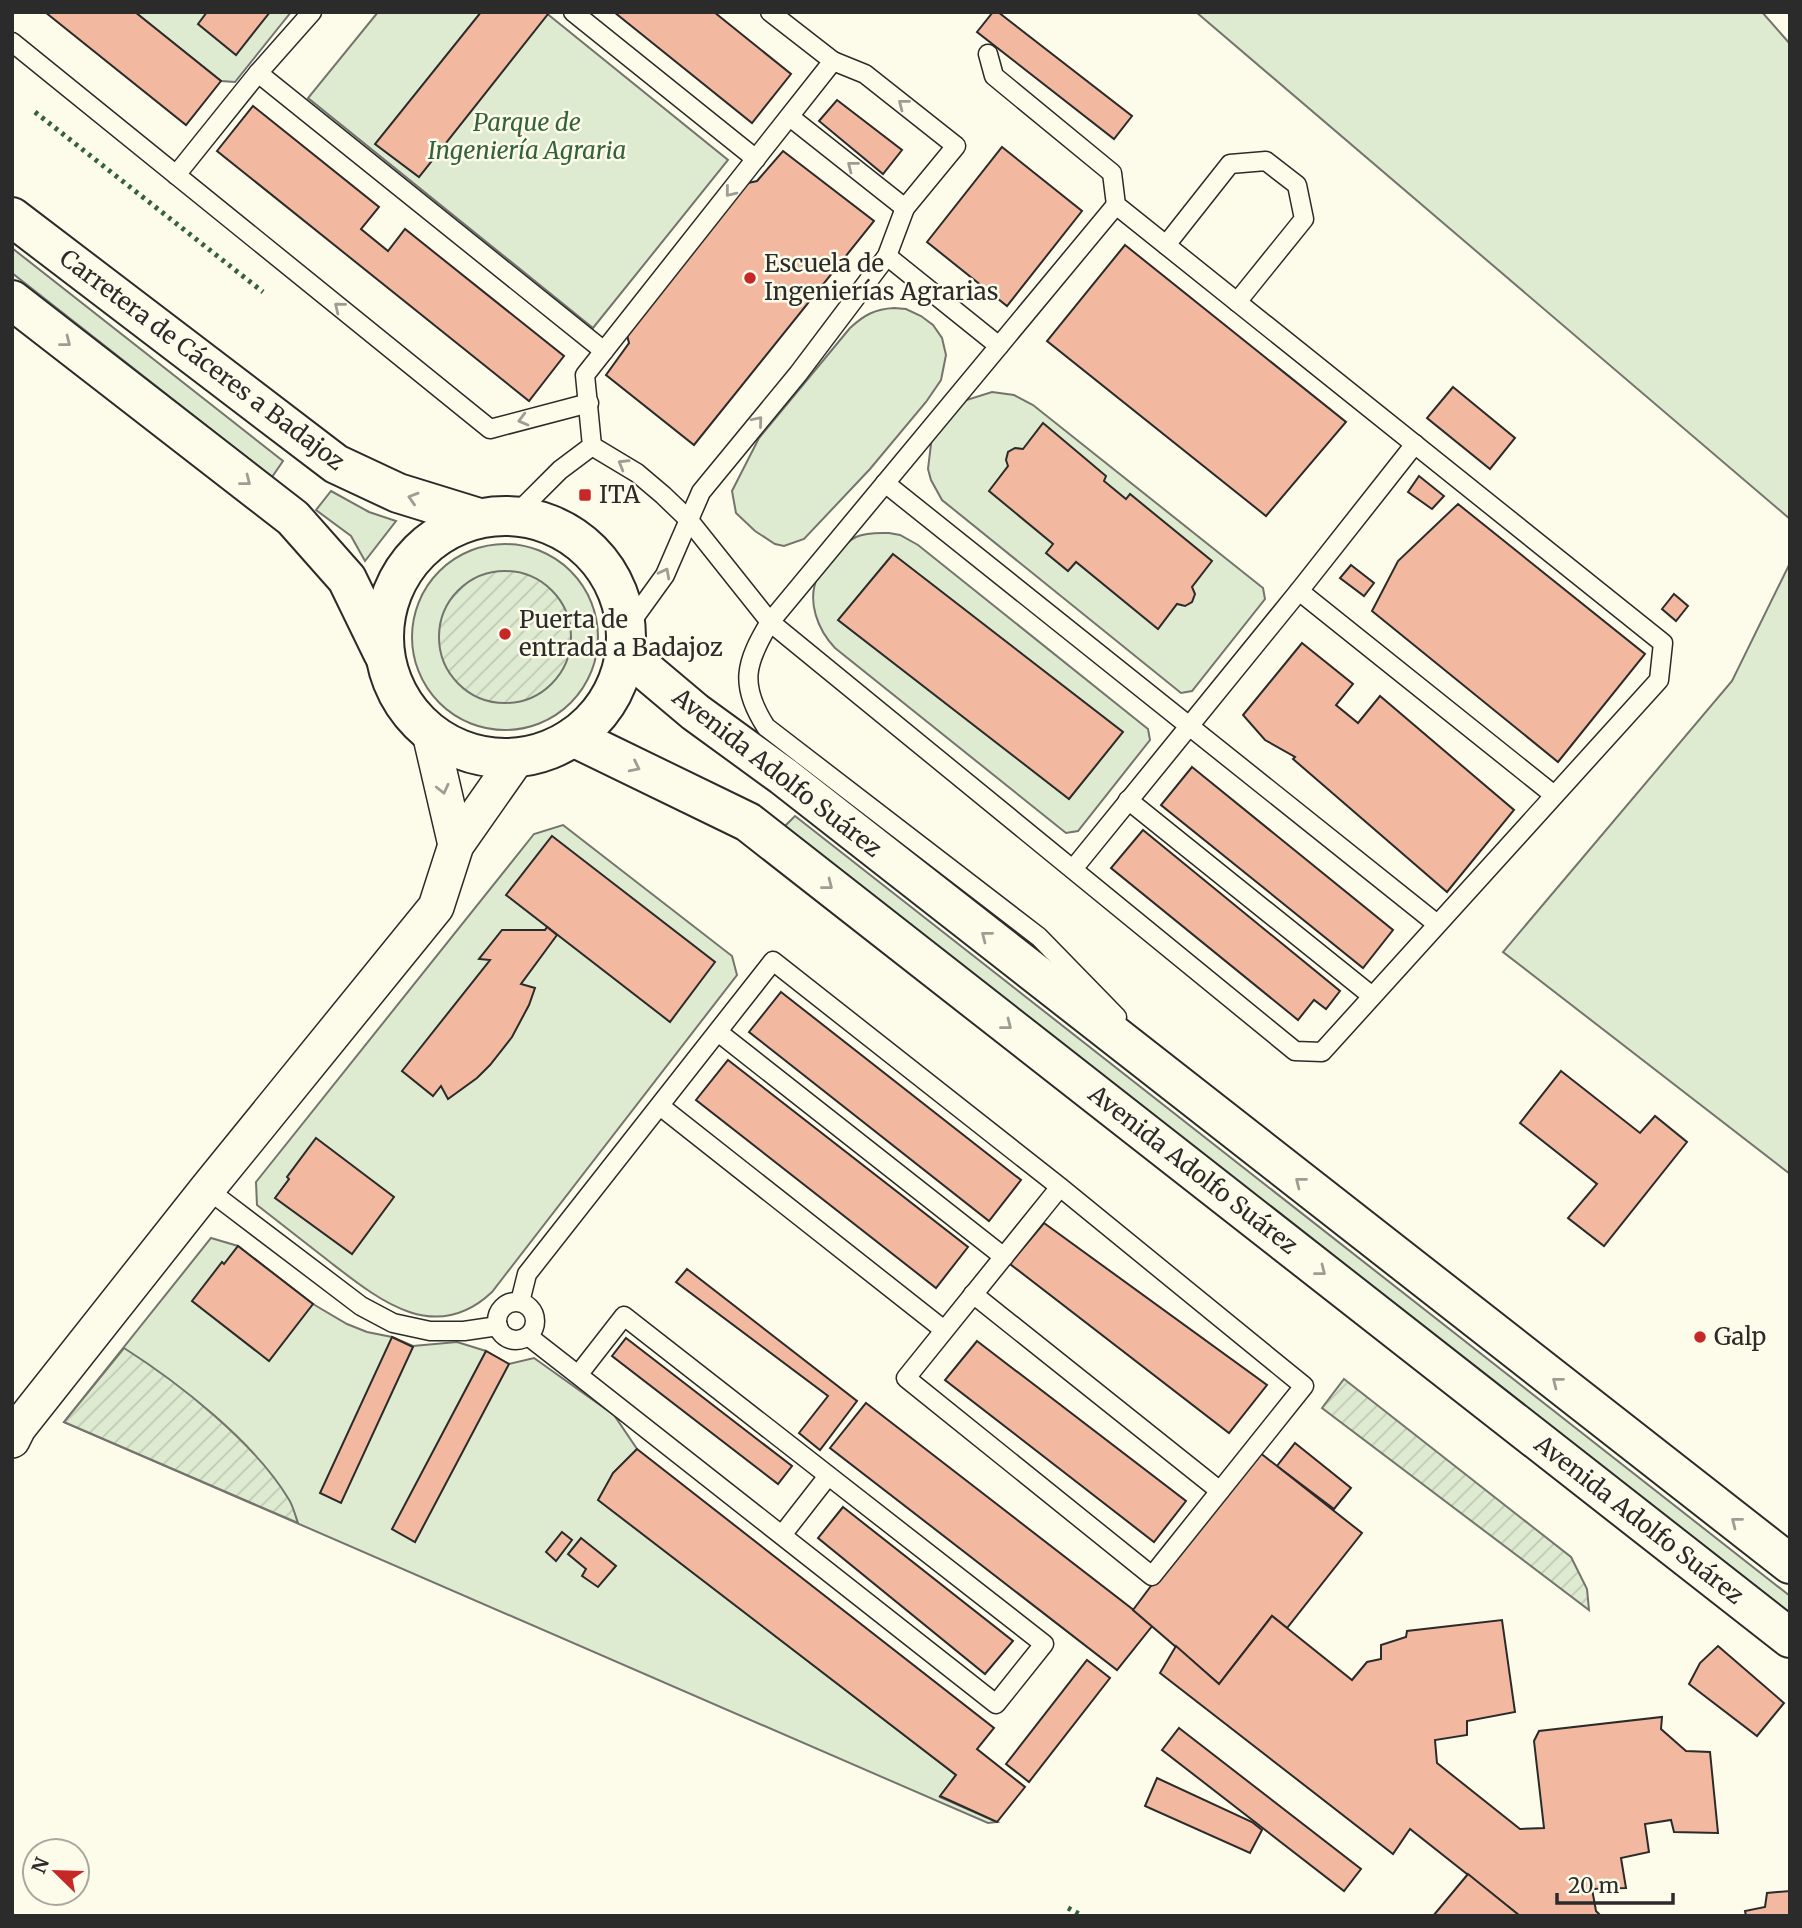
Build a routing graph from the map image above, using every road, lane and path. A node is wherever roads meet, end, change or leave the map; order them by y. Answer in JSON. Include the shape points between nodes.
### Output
{"nodes":[{"id":1,"x":312,"y":12,"type":"edge"},
{"id":2,"x":573,"y":12,"type":"edge"},
{"id":3,"x":770,"y":12,"type":"edge"},
{"id":4,"x":12,"y":42,"type":"edge"},
{"id":5,"x":988,"y":54,"type":"dead end"},
{"id":6,"x":833,"y":61,"type":"junction"},
{"id":7,"x":258,"y":73,"type":"junction"},
{"id":8,"x":790,"y":117,"type":"junction"},
{"id":9,"x":756,"y":159,"type":"junction"},
{"id":10,"x":176,"y":175,"type":"junction"},
{"id":11,"x":1116,"y":205,"type":"junction"},
{"id":12,"x":905,"y":208,"type":"junction"},
{"id":13,"x":12,"y":217,"type":"edge"},
{"id":14,"x":1166,"y":245,"type":"junction"},
{"id":15,"x":887,"y":256,"type":"junction"},
{"id":16,"x":12,"y":300,"type":"edge"},
{"id":17,"x":1237,"y":302,"type":"junction"},
{"id":18,"x":999,"y":346,"type":"junction"},
{"id":19,"x":604,"y":351,"type":"junction"},
{"id":20,"x":589,"y":403,"type":"junction"},
{"id":21,"x":1415,"y":444,"type":"junction"},
{"id":22,"x":592,"y":446,"type":"junction"},
{"id":23,"x":885,"y":483,"type":"junction"},
{"id":24,"x":496,"y":517,"type":"junction"},
{"id":25,"x":688,"y":519,"type":"junction"},
{"id":26,"x":1299,"y":591,"type":"junction"},
{"id":27,"x":770,"y":622,"type":"junction"},
{"id":28,"x":626,"y":641,"type":"junction"},
{"id":29,"x":384,"y":655,"type":"junction"},
{"id":30,"x":1188,"y":726,"type":"junction"},
{"id":31,"x":430,"y":733,"type":"junction"},
{"id":32,"x":573,"y":737,"type":"junction"},
{"id":33,"x":517,"y":758,"type":"junction"},
{"id":34,"x":1554,"y":795,"type":"junction"},
{"id":35,"x":1128,"y":800,"type":"junction"},
{"id":36,"x":456,"y":845,"type":"junction"},
{"id":37,"x":1073,"y":869,"type":"junction"},
{"id":38,"x":1437,"y":924,"type":"junction"},
{"id":39,"x":1372,"y":996,"type":"junction"},
{"id":40,"x":718,"y":1032,"type":"junction"},
{"id":41,"x":660,"y":1106,"type":"junction"},
{"id":42,"x":1215,"y":1116,"type":"junction"},
{"id":43,"x":1060,"y":1187,"type":"junction"},
{"id":44,"x":207,"y":1189,"type":"junction"},
{"id":45,"x":1004,"y":1256,"type":"junction"},
{"id":46,"x":973,"y":1294,"type":"junction"},
{"id":47,"x":520,"y":1302,"type":"junction"},
{"id":48,"x":498,"y":1326,"type":"junction"},
{"id":49,"x":944,"y":1330,"type":"junction"},
{"id":50,"x":528,"y":1336,"type":"junction"},
{"id":51,"x":578,"y":1376,"type":"junction"},
{"id":52,"x":12,"y":1440,"type":"edge"},
{"id":53,"x":828,"y":1476,"type":"junction"},
{"id":54,"x":1220,"y":1491,"type":"junction"},
{"id":55,"x":782,"y":1535,"type":"junction"},
{"id":56,"x":1790,"y":1564,"type":"edge"},
{"id":57,"x":1790,"y":1638,"type":"edge"}],
"edges":[{"from":1,"to":7,"type":"lane"},
{"from":2,"to":9,"type":"lane"},
{"from":3,"to":6,"type":"lane"},
{"from":4,"to":10,"type":"lane"},
{"from":5,"to":11,"type":"lane","via":[[993,76],[1112,173]]},
{"from":6,"to":8,"type":"lane"},
{"from":12,"to":6,"type":"lane","one_way":true,"via":[[956,146],[865,74]]},
{"from":7,"to":10,"type":"lane"},
{"from":7,"to":19,"type":"lane"},
{"from":8,"to":9,"type":"lane"},
{"from":12,"to":8,"type":"lane","one_way":true},
{"from":9,"to":19,"type":"lane","one_way":true},
{"from":20,"to":10,"type":"lane","one_way":true,"via":[[489,429]]},
{"from":11,"to":14,"type":"lane"},
{"from":11,"to":18,"type":"lane"},
{"from":12,"to":15,"type":"lane"},
{"from":24,"to":13,"type":"highway","name":"Carretera de Cáceres a Badajoz","one_way":true,"via":[[398,493],[336,464]]},
{"from":14,"to":17,"type":"lane"},
{"from":14,"to":17,"type":"lane","via":[[1230,164],[1266,161],[1297,185],[1304,219]]},
{"from":15,"to":18,"type":"lane"},
{"from":25,"to":15,"type":"lane","one_way":true,"via":[[701,492]]},
{"from":16,"to":29,"type":"highway","one_way":true,"via":[[293,519],[347,579]]},
{"from":17,"to":21,"type":"lane"},
{"from":18,"to":23,"type":"lane"},
{"from":19,"to":20,"type":"lane","via":[[585,375]]},
{"from":20,"to":22,"type":"lane"},
{"from":21,"to":26,"type":"lane"},
{"from":21,"to":34,"type":"lane","via":[[1663,643],[1659,680]]},
{"from":22,"to":24,"type":"lane"},
{"from":25,"to":22,"type":"lane","one_way":true,"via":[[637,473]]},
{"from":23,"to":27,"type":"lane"},
{"from":23,"to":30,"type":"lane"},
{"from":24,"to":28,"type":"highway","via":[[547,523],[578,540],[602,565],[619,595]]},
{"from":24,"to":29,"type":"highway","via":[[445,531],[416,554],[395,584],[385,618]]},
{"from":25,"to":27,"type":"lane"},
{"from":28,"to":25,"type":"lane","one_way":true,"via":[[665,575]]},
{"from":26,"to":30,"type":"lane"},
{"from":26,"to":34,"type":"lane"},
{"from":27,"to":37,"type":"lane"},
{"from":27,"to":42,"type":"lane","via":[[754,649],[748,671],[753,707],[766,727],[1039,937]]},
{"from":28,"to":32,"type":"highway","via":[[616,686],[598,715]]},
{"from":42,"to":28,"type":"highway","name":"Avenida Adolfo Suárez","one_way":true,"via":[[695,712]]},
{"from":29,"to":31,"type":"highway","via":[[393,685],[408,711]]},
{"from":30,"to":35,"type":"lane"},
{"from":30,"to":38,"type":"lane"},
{"from":31,"to":33,"type":"highway","via":[[456,749],[486,758]]},
{"from":31,"to":36,"type":"street","one_way":true},
{"from":32,"to":33,"type":"highway","via":[[547,751]]},
{"from":32,"to":57,"type":"highway","name":"Avenida Adolfo Suárez","one_way":true,"via":[[748,822]]},
{"from":33,"to":36,"type":"street"},
{"from":34,"to":38,"type":"lane"},
{"from":35,"to":37,"type":"lane"},
{"from":35,"to":39,"type":"lane"},
{"from":36,"to":44,"type":"street","via":[[436,907]]},
{"from":37,"to":39,"type":"lane","via":[[1296,1051],[1322,1052]]},
{"from":38,"to":39,"type":"lane"},
{"from":40,"to":41,"type":"lane"},
{"from":40,"to":43,"type":"lane","via":[[773,961]]},
{"from":40,"to":45,"type":"lane"},
{"from":41,"to":47,"type":"lane","via":[[527,1274]]},
{"from":41,"to":49,"type":"lane"},
{"from":56,"to":42,"type":"highway","name":"Avenida Adolfo Suárez","one_way":true},
{"from":43,"to":45,"type":"lane"},
{"from":43,"to":54,"type":"lane","via":[[1304,1386]]},
{"from":44,"to":48,"type":"lane","via":[[361,1306],[393,1323],[430,1331]]},
{"from":44,"to":52,"type":"street"},
{"from":45,"to":46,"type":"lane"},
{"from":46,"to":49,"type":"lane"},
{"from":46,"to":54,"type":"lane"},
{"from":47,"to":48,"type":"lane","via":[[503,1308]]},
{"from":47,"to":50,"type":"lane","via":[[534,1314]]},
{"from":48,"to":50,"type":"lane","via":[[505,1337],[517,1340]]},
{"from":49,"to":54,"type":"lane","via":[[906,1378],[1152,1576]]},
{"from":50,"to":51,"type":"lane"},
{"from":51,"to":53,"type":"lane","via":[[624,1316]]},
{"from":51,"to":55,"type":"lane"},
{"from":53,"to":55,"type":"lane"},
{"from":53,"to":55,"type":"lane","via":[[1044,1644],[996,1704]]}]}
